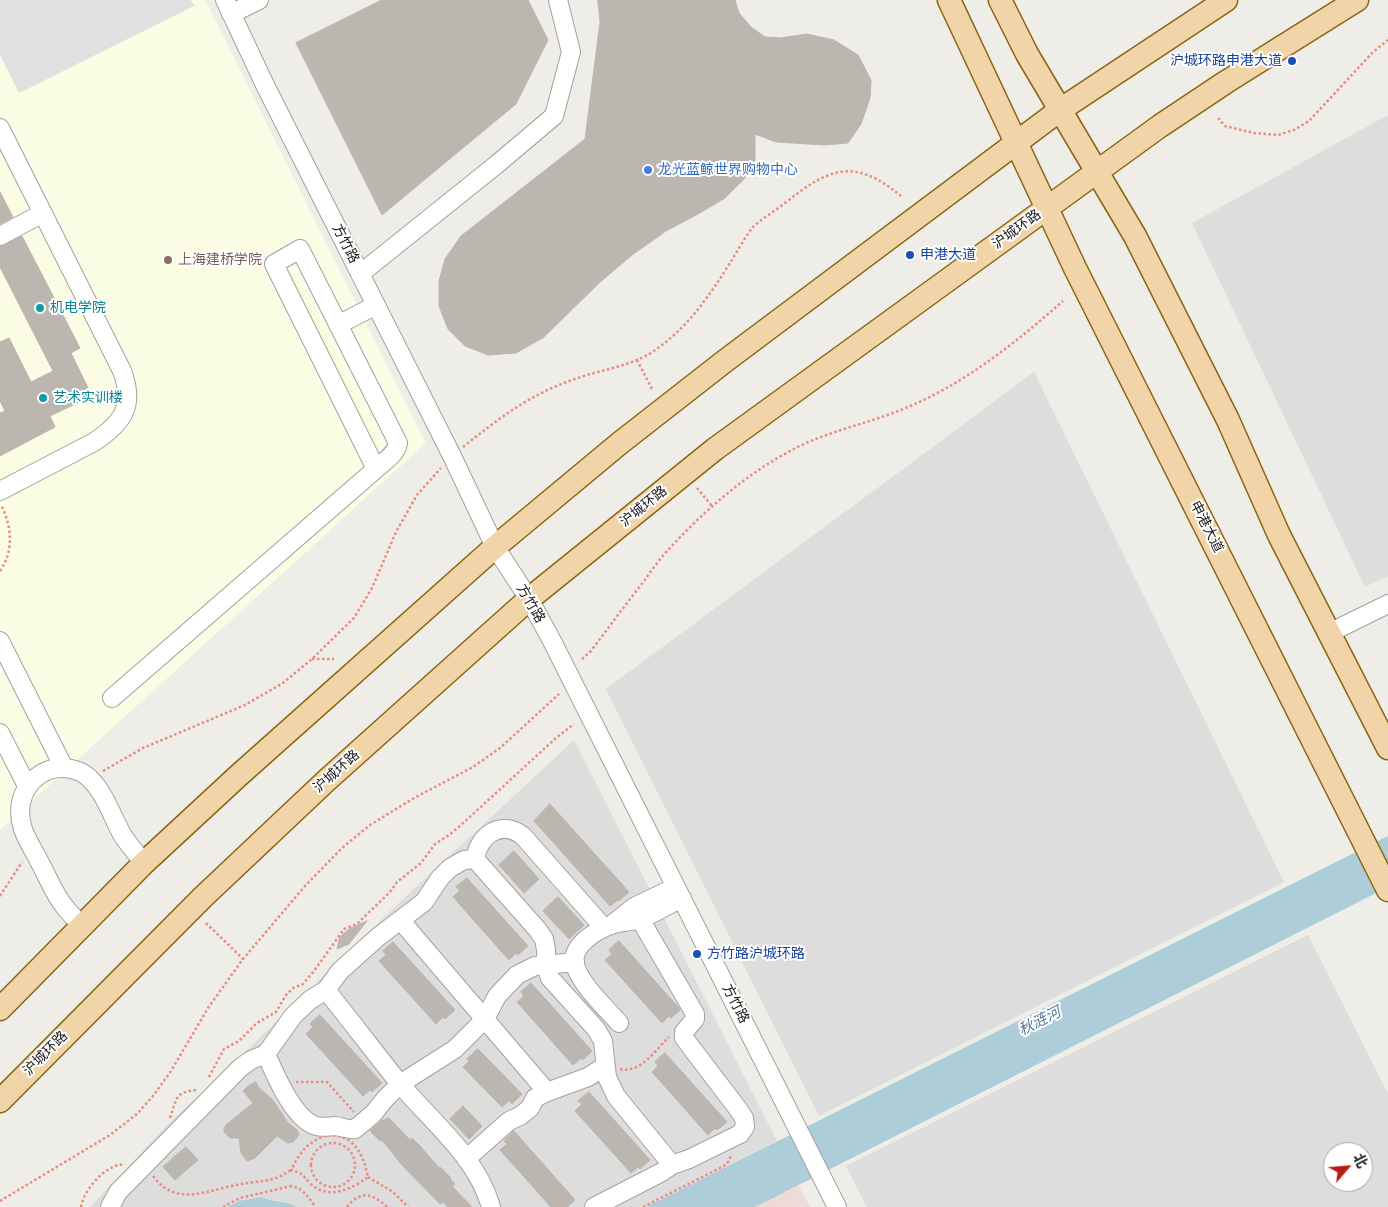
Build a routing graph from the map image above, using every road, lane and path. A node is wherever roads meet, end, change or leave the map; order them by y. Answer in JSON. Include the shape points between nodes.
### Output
{"nodes":[{"id":1,"x":259,"y":0,"type":"edge"},
{"id":2,"x":558,"y":0,"type":"edge"},
{"id":3,"x":949,"y":0,"type":"edge"},
{"id":4,"x":1000,"y":0,"type":"edge"},
{"id":5,"x":1226,"y":0,"type":"edge"},
{"id":6,"x":1357,"y":0,"type":"edge"},
{"id":7,"x":228,"y":7,"type":"edge"},
{"id":8,"x":1388,"y":40,"type":"edge"},
{"id":9,"x":1060,"y":110,"type":"junction"},
{"id":10,"x":1218,"y":118,"type":"dead end"},
{"id":11,"x":0,"y":128,"type":"edge"},
{"id":12,"x":1016,"y":143,"type":"junction"},
{"id":13,"x":1098,"y":172,"type":"junction"},
{"id":14,"x":901,"y":196,"type":"dead end"},
{"id":15,"x":1047,"y":208,"type":"junction"},
{"id":16,"x":43,"y":213,"type":"junction"},
{"id":17,"x":0,"y":236,"type":"edge"},
{"id":18,"x":360,"y":274,"type":"junction"},
{"id":19,"x":1063,"y":301,"type":"dead end"},
{"id":20,"x":376,"y":305,"type":"junction"},
{"id":21,"x":338,"y":325,"type":"junction"},
{"id":22,"x":637,"y":360,"type":"junction"},
{"id":23,"x":653,"y":391,"type":"dead end"},
{"id":24,"x":452,"y":456,"type":"junction"},
{"id":25,"x":376,"y":468,"type":"junction"},
{"id":26,"x":697,"y":488,"type":"dead end"},
{"id":27,"x":1,"y":498,"type":"edge"},
{"id":28,"x":712,"y":506,"type":"junction"},
{"id":29,"x":495,"y":547,"type":"junction"},
{"id":30,"x":0,"y":571,"type":"edge"},
{"id":31,"x":529,"y":600,"type":"junction"},
{"id":32,"x":1388,"y":604,"type":"edge"},
{"id":33,"x":1329,"y":633,"type":"junction"},
{"id":34,"x":0,"y":641,"type":"edge"},
{"id":35,"x":312,"y":659,"type":"junction"},
{"id":36,"x":334,"y":659,"type":"dead end"},
{"id":37,"x":582,"y":659,"type":"dead end"},
{"id":38,"x":559,"y":694,"type":"dead end"},
{"id":39,"x":112,"y":698,"type":"dead end"},
{"id":40,"x":574,"y":724,"type":"dead end"},
{"id":41,"x":0,"y":733,"type":"edge"},
{"id":42,"x":1388,"y":748,"type":"edge"},
{"id":43,"x":64,"y":768,"type":"junction"},
{"id":44,"x":99,"y":774,"type":"dead end"},
{"id":45,"x":27,"y":786,"type":"junction"},
{"id":46,"x":26,"y":856,"type":"dead end"},
{"id":47,"x":475,"y":859,"type":"junction"},
{"id":48,"x":144,"y":863,"type":"junction"},
{"id":49,"x":1388,"y":890,"type":"edge"},
{"id":50,"x":679,"y":892,"type":"junction"},
{"id":51,"x":0,"y":896,"type":"edge"},
{"id":52,"x":640,"y":919,"type":"junction"},
{"id":53,"x":401,"y":921,"type":"junction"},
{"id":54,"x":206,"y":923,"type":"dead end"},
{"id":55,"x":82,"y":926,"type":"junction"},
{"id":56,"x":609,"y":926,"type":"junction"},
{"id":57,"x":243,"y":959,"type":"junction"},
{"id":58,"x":575,"y":962,"type":"junction"},
{"id":59,"x":546,"y":965,"type":"junction"},
{"id":60,"x":326,"y":990,"type":"junction"},
{"id":61,"x":0,"y":1009,"type":"edge"},
{"id":62,"x":485,"y":1018,"type":"junction"},
{"id":63,"x":619,"y":1023,"type":"dead end"},
{"id":64,"x":684,"y":1032,"type":"junction"},
{"id":65,"x":266,"y":1054,"type":"junction"},
{"id":66,"x":605,"y":1066,"type":"junction"},
{"id":67,"x":208,"y":1080,"type":"dead end"},
{"id":68,"x":279,"y":1082,"type":"junction"},
{"id":69,"x":400,"y":1084,"type":"junction"},
{"id":70,"x":204,"y":1086,"type":"dead end"},
{"id":71,"x":547,"y":1092,"type":"junction"},
{"id":72,"x":0,"y":1101,"type":"edge"},
{"id":73,"x":364,"y":1122,"type":"junction"},
{"id":74,"x":166,"y":1123,"type":"dead end"},
{"id":75,"x":732,"y":1138,"type":"junction"},
{"id":76,"x":466,"y":1159,"type":"junction"},
{"id":77,"x":129,"y":1161,"type":"dead end"},
{"id":78,"x":147,"y":1164,"type":"junction"},
{"id":79,"x":672,"y":1165,"type":"junction"},
{"id":80,"x":291,"y":1170,"type":"junction"},
{"id":81,"x":368,"y":1176,"type":"junction"},
{"id":82,"x":334,"y":1187,"type":"junction"},
{"id":83,"x":335,"y":1192,"type":"junction"},
{"id":84,"x":0,"y":1201,"type":"edge"},
{"id":85,"x":81,"y":1207,"type":"edge"},
{"id":86,"x":110,"y":1207,"type":"edge"},
{"id":87,"x":223,"y":1207,"type":"edge"},
{"id":88,"x":316,"y":1207,"type":"edge"},
{"id":89,"x":348,"y":1207,"type":"edge"},
{"id":90,"x":387,"y":1207,"type":"edge"},
{"id":91,"x":408,"y":1207,"type":"edge"},
{"id":92,"x":490,"y":1207,"type":"edge"},
{"id":93,"x":594,"y":1207,"type":"edge"},
{"id":94,"x":642,"y":1207,"type":"edge"},
{"id":95,"x":838,"y":1207,"type":"edge"}],
"edges":[{"from":1,"to":7,"type":"street"},
{"from":2,"to":18,"type":"street","via":[[570,52],[554,116]]},
{"from":3,"to":12,"type":"main road","name":"申港大道"},
{"from":4,"to":9,"type":"main road"},
{"from":5,"to":9,"type":"main road"},
{"from":6,"to":13,"type":"main road","name":"沪城环路","via":[[1160,126]]},
{"from":7,"to":18,"type":"street","name":"方竹路"},
{"from":8,"to":10,"type":"path","via":[[1309,121],[1294,130],[1278,135],[1254,133],[1225,126]]},
{"from":9,"to":12,"type":"main road"},
{"from":9,"to":13,"type":"main road"},
{"from":11,"to":16,"type":"street"},
{"from":12,"to":15,"type":"main road","name":"申港大道"},
{"from":12,"to":29,"type":"main road","via":[[725,361]]},
{"from":13,"to":15,"type":"main road","name":"沪城环路"},
{"from":13,"to":33,"type":"main road","via":[[1135,236],[1228,420],[1279,535]]},
{"from":14,"to":22,"type":"path","via":[[885,183],[864,173],[845,170],[825,176],[800,191],[753,228],[697,312],[671,337]]},
{"from":15,"to":31,"type":"main road","name":"沪城环路","via":[[716,449]]},
{"from":15,"to":49,"type":"main road","name":"申港大道"},
{"from":16,"to":17,"type":"street"},
{"from":16,"to":27,"type":"street","via":[[122,371],[129,395],[118,422],[109,432]]},
{"from":18,"to":20,"type":"street","name":"方竹路"},
{"from":19,"to":28,"type":"path","via":[[985,365],[949,387],[894,413],[820,436],[789,451]]},
{"from":20,"to":21,"type":"street"},
{"from":20,"to":24,"type":"street","name":"方竹路"},
{"from":21,"to":25,"type":"street","via":[[398,444],[394,454]]},
{"from":21,"to":25,"type":"street","via":[[300,249],[274,264]]},
{"from":22,"to":23,"type":"path"},
{"from":22,"to":24,"type":"path","via":[[572,380],[529,398]]},
{"from":24,"to":29,"type":"street","name":"方竹路"},
{"from":24,"to":35,"type":"path","via":[[417,494],[354,618]]},
{"from":25,"to":39,"type":"street"},
{"from":26,"to":28,"type":"path"},
{"from":27,"to":30,"type":"path","via":[[10,536],[8,557]]},
{"from":28,"to":37,"type":"path","via":[[668,550]]},
{"from":29,"to":31,"type":"street","name":"方竹路"},
{"from":29,"to":48,"type":"main road"},
{"from":31,"to":50,"type":"street","name":"方竹路"},
{"from":31,"to":72,"type":"main road","name":"沪城环路","via":[[327,780],[203,897]]},
{"from":32,"to":33,"type":"street"},
{"from":33,"to":42,"type":"main road"},
{"from":34,"to":43,"type":"street"},
{"from":35,"to":36,"type":"path"},
{"from":35,"to":44,"type":"path","via":[[283,683],[244,705],[143,748]]},
{"from":38,"to":57,"type":"path","via":[[500,748],[473,767],[370,825],[342,848]]},
{"from":40,"to":67,"type":"path","via":[[461,825],[435,844],[421,863],[396,882],[358,924],[344,929],[314,971],[303,984],[286,995],[276,1012],[224,1049]]},
{"from":41,"to":45,"type":"street"},
{"from":43,"to":45,"type":"street","via":[[42,773]]},
{"from":43,"to":48,"type":"street","via":[[87,776],[96,786],[124,837]]},
{"from":45,"to":55,"type":"street","via":[[20,810],[23,831],[64,906]]},
{"from":46,"to":51,"type":"path"},
{"from":47,"to":53,"type":"street","via":[[464,860],[450,868],[424,902]]},
{"from":47,"to":56,"type":"street","via":[[485,836],[502,829],[514,829]]},
{"from":47,"to":59,"type":"street","via":[[538,929],[544,940]]},
{"from":48,"to":55,"type":"main road"},
{"from":50,"to":52,"type":"street"},
{"from":50,"to":56,"type":"street","via":[[634,907]]},
{"from":50,"to":95,"type":"street","name":"方竹路"},
{"from":52,"to":56,"type":"street"},
{"from":52,"to":64,"type":"street","via":[[694,1014],[695,1019]]},
{"from":53,"to":60,"type":"street","via":[[386,930],[346,966]]},
{"from":53,"to":62,"type":"street"},
{"from":54,"to":57,"type":"path"},
{"from":55,"to":61,"type":"main road"},
{"from":56,"to":58,"type":"street","via":[[586,939],[576,952]]},
{"from":57,"to":84,"type":"path","via":[[208,1008],[171,1071],[137,1114]]},
{"from":58,"to":59,"type":"street"},
{"from":58,"to":63,"type":"street","via":[[581,976]]},
{"from":59,"to":62,"type":"street","via":[[535,966],[518,975],[497,996]]},
{"from":59,"to":66,"type":"street","via":[[550,978],[596,1029],[603,1041]]},
{"from":60,"to":65,"type":"street","via":[[293,1016]]},
{"from":60,"to":69,"type":"street"},
{"from":62,"to":69,"type":"street","via":[[455,1050]]},
{"from":62,"to":71,"type":"street"},
{"from":64,"to":66,"type":"path","via":[[670,1035],[634,1069]]},
{"from":64,"to":75,"type":"street","via":[[684,1038],[744,1118],[745,1127]]},
{"from":65,"to":68,"type":"street"},
{"from":65,"to":78,"type":"street","via":[[240,1068]]},
{"from":66,"to":71,"type":"street","via":[[588,1077]]},
{"from":66,"to":79,"type":"street","via":[[616,1096]]},
{"from":68,"to":73,"type":"path","via":[[326,1082]]},
{"from":68,"to":73,"type":"street","via":[[309,1123],[355,1129]]},
{"from":69,"to":73,"type":"street"},
{"from":69,"to":76,"type":"street"},
{"from":70,"to":74,"type":"path","via":[[175,1098]]},
{"from":71,"to":76,"type":"street","via":[[535,1098],[530,1108],[509,1121]]},
{"from":75,"to":79,"type":"street"},
{"from":75,"to":94,"type":"path","via":[[728,1162]]},
{"from":76,"to":92,"type":"street","via":[[480,1179]]},
{"from":77,"to":85,"type":"path","via":[[115,1166],[99,1178],[86,1193]]},
{"from":78,"to":80,"type":"path","via":[[163,1189],[186,1197],[197,1197],[235,1185],[264,1182]]},
{"from":78,"to":86,"type":"street","via":[[118,1192]]},
{"from":79,"to":93,"type":"street"},
{"from":80,"to":81,"type":"path","via":[[309,1144],[328,1135],[337,1135],[357,1149]]},
{"from":80,"to":83,"type":"path","via":[[303,1174],[320,1190]]},
{"from":81,"to":83,"type":"path","via":[[358,1184]]},
{"from":81,"to":91,"type":"path","via":[[393,1192]]},
{"from":82,"to":82,"type":"path","via":[[347,1182],[355,1170],[355,1163],[349,1150],[337,1143],[329,1143],[312,1156],[311,1171],[320,1183]]},
{"from":82,"to":83,"type":"path"},
{"from":87,"to":88,"type":"path","via":[[240,1198],[291,1186],[305,1192]]},
{"from":89,"to":90,"type":"path","via":[[361,1195],[370,1195]]}]}
